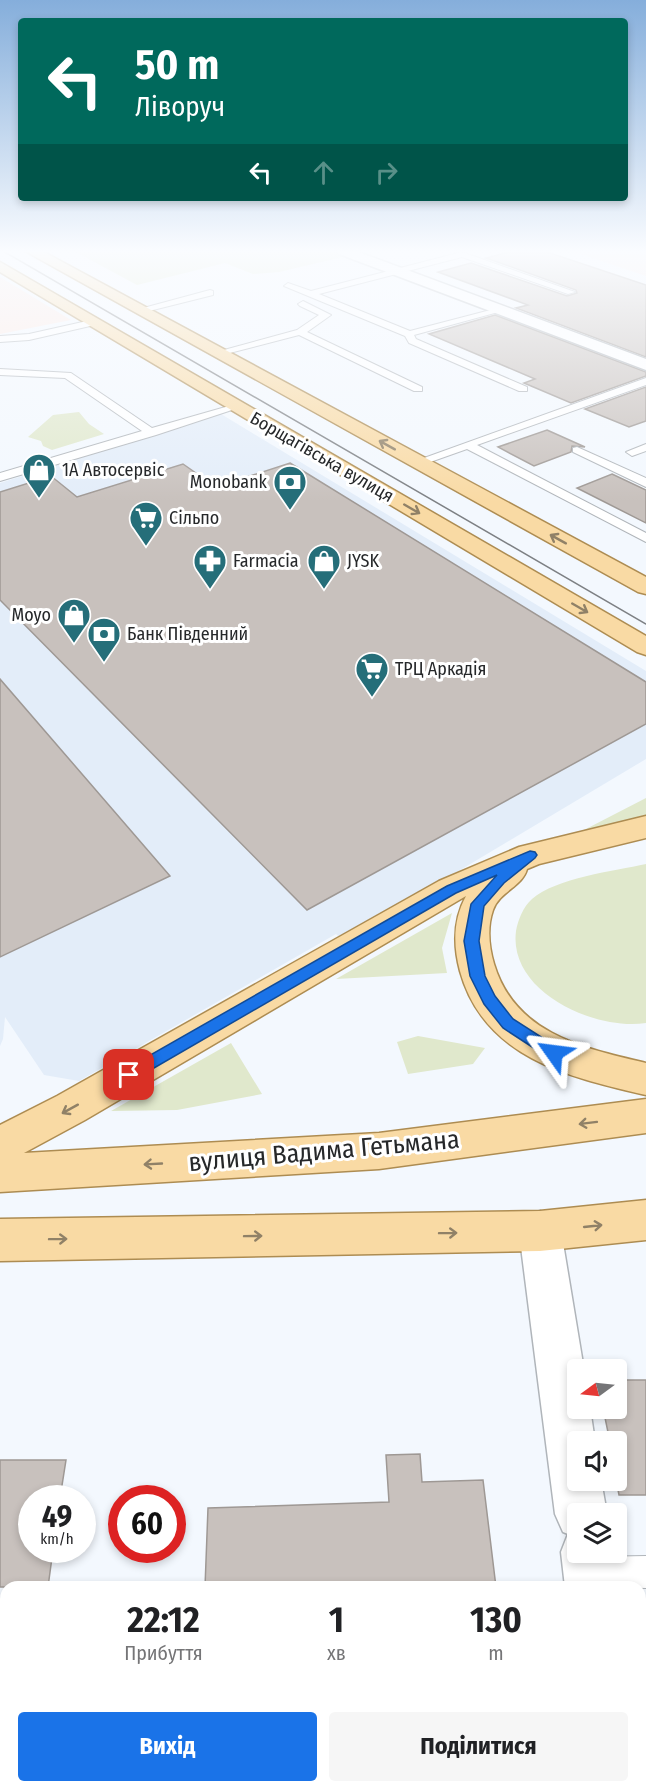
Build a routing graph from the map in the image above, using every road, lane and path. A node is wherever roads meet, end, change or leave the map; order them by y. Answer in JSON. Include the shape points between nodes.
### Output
{"nodes":[{"id":1,"x":409,"y":334,"type":"edge"},
{"id":2,"x":40,"y":335,"type":"edge"},
{"id":3,"x":117,"y":335,"type":"edge"},
{"id":4,"x":185,"y":335,"type":"edge"},
{"id":5,"x":290,"y":335,"type":"edge"},
{"id":6,"x":305,"y":335,"type":"edge"},
{"id":7,"x":566,"y":335,"type":"edge"},
{"id":8,"x":0,"y":339,"type":"edge"},
{"id":9,"x":218,"y":353,"type":"junction"},
{"id":10,"x":646,"y":365,"type":"edge"},
{"id":11,"x":0,"y":372,"type":"edge"},
{"id":12,"x":646,"y":381,"type":"edge"},
{"id":13,"x":418,"y":389,"type":"dead end"},
{"id":14,"x":523,"y":389,"type":"dead end"},
{"id":15,"x":236,"y":407,"type":"junction"},
{"id":16,"x":525,"y":424,"type":"junction"},
{"id":17,"x":152,"y":433,"type":"junction"},
{"id":18,"x":545,"y":434,"type":"dead end"},
{"id":19,"x":468,"y":445,"type":"junction"},
{"id":20,"x":646,"y":447,"type":"edge"},
{"id":21,"x":578,"y":450,"type":"dead end"},
{"id":22,"x":632,"y":452,"type":"dead end"},
{"id":23,"x":419,"y":462,"type":"junction"},
{"id":24,"x":0,"y":477,"type":"edge"},
{"id":25,"x":646,"y":483,"type":"edge"},
{"id":26,"x":646,"y":538,"type":"edge"},
{"id":27,"x":646,"y":587,"type":"edge"},
{"id":28,"x":646,"y":647,"type":"edge"},
{"id":29,"x":646,"y":827,"type":"edge"},
{"id":30,"x":530,"y":855,"type":"junction"},
{"id":31,"x":646,"y":1079,"type":"edge"},
{"id":32,"x":646,"y":1116,"type":"edge"},
{"id":33,"x":0,"y":1145,"type":"edge"},
{"id":34,"x":0,"y":1173,"type":"edge"},
{"id":35,"x":646,"y":1220,"type":"edge"},
{"id":36,"x":540,"y":1231,"type":"junction"},
{"id":37,"x":0,"y":1240,"type":"edge"},
{"id":38,"x":579,"y":1503,"type":"edge"},
{"id":39,"x":589,"y":1571,"type":"edge"},
{"id":40,"x":646,"y":1572,"type":"edge"}],
"edges":[{"from":1,"to":14,"type":"lane","via":[[412,341]]},
{"from":2,"to":8,"type":"lane"},
{"from":3,"to":15,"type":"main road","name":"Борщагівська вулиця"},
{"from":4,"to":9,"type":"main road","name":"Борщагівська вулиця"},
{"from":5,"to":9,"type":"lane"},
{"from":6,"to":13,"type":"lane"},
{"from":7,"to":10,"type":"street"},
{"from":23,"to":9,"type":"main road","name":"Борщагівська вулиця","one_way":true},
{"from":11,"to":17,"type":"lane","via":[[67,375]]},
{"from":12,"to":16,"type":"lane"},
{"from":15,"to":17,"type":"lane"},
{"from":15,"to":28,"type":"main road","name":"Борщагівська вулиця","one_way":true},
{"from":16,"to":18,"type":"lane"},
{"from":16,"to":19,"type":"lane"},
{"from":17,"to":24,"type":"lane"},
{"from":19,"to":23,"type":"lane"},
{"from":19,"to":26,"type":"lane"},
{"from":20,"to":22,"type":"lane"},
{"from":21,"to":25,"type":"lane"},
{"from":27,"to":23,"type":"main road","name":"Борщагівська вулиця","one_way":true},
{"from":29,"to":30,"type":"main road"},
{"from":30,"to":31,"type":"main road","via":[[478,904],[471,941],[477,976],[489,1000],[508,1023],[554,1053],[596,1068]]},
{"from":30,"to":33,"type":"main road","one_way":true,"via":[[452,889]]},
{"from":32,"to":34,"type":"main road","name":"вулиця Вадима Гетьмана","one_way":true,"via":[[379,1151]]},
{"from":36,"to":35,"type":"main road","one_way":true},
{"from":37,"to":36,"type":"main road","one_way":true},
{"from":36,"to":38,"type":"street"},
{"from":39,"to":40,"type":"lane"}]}
